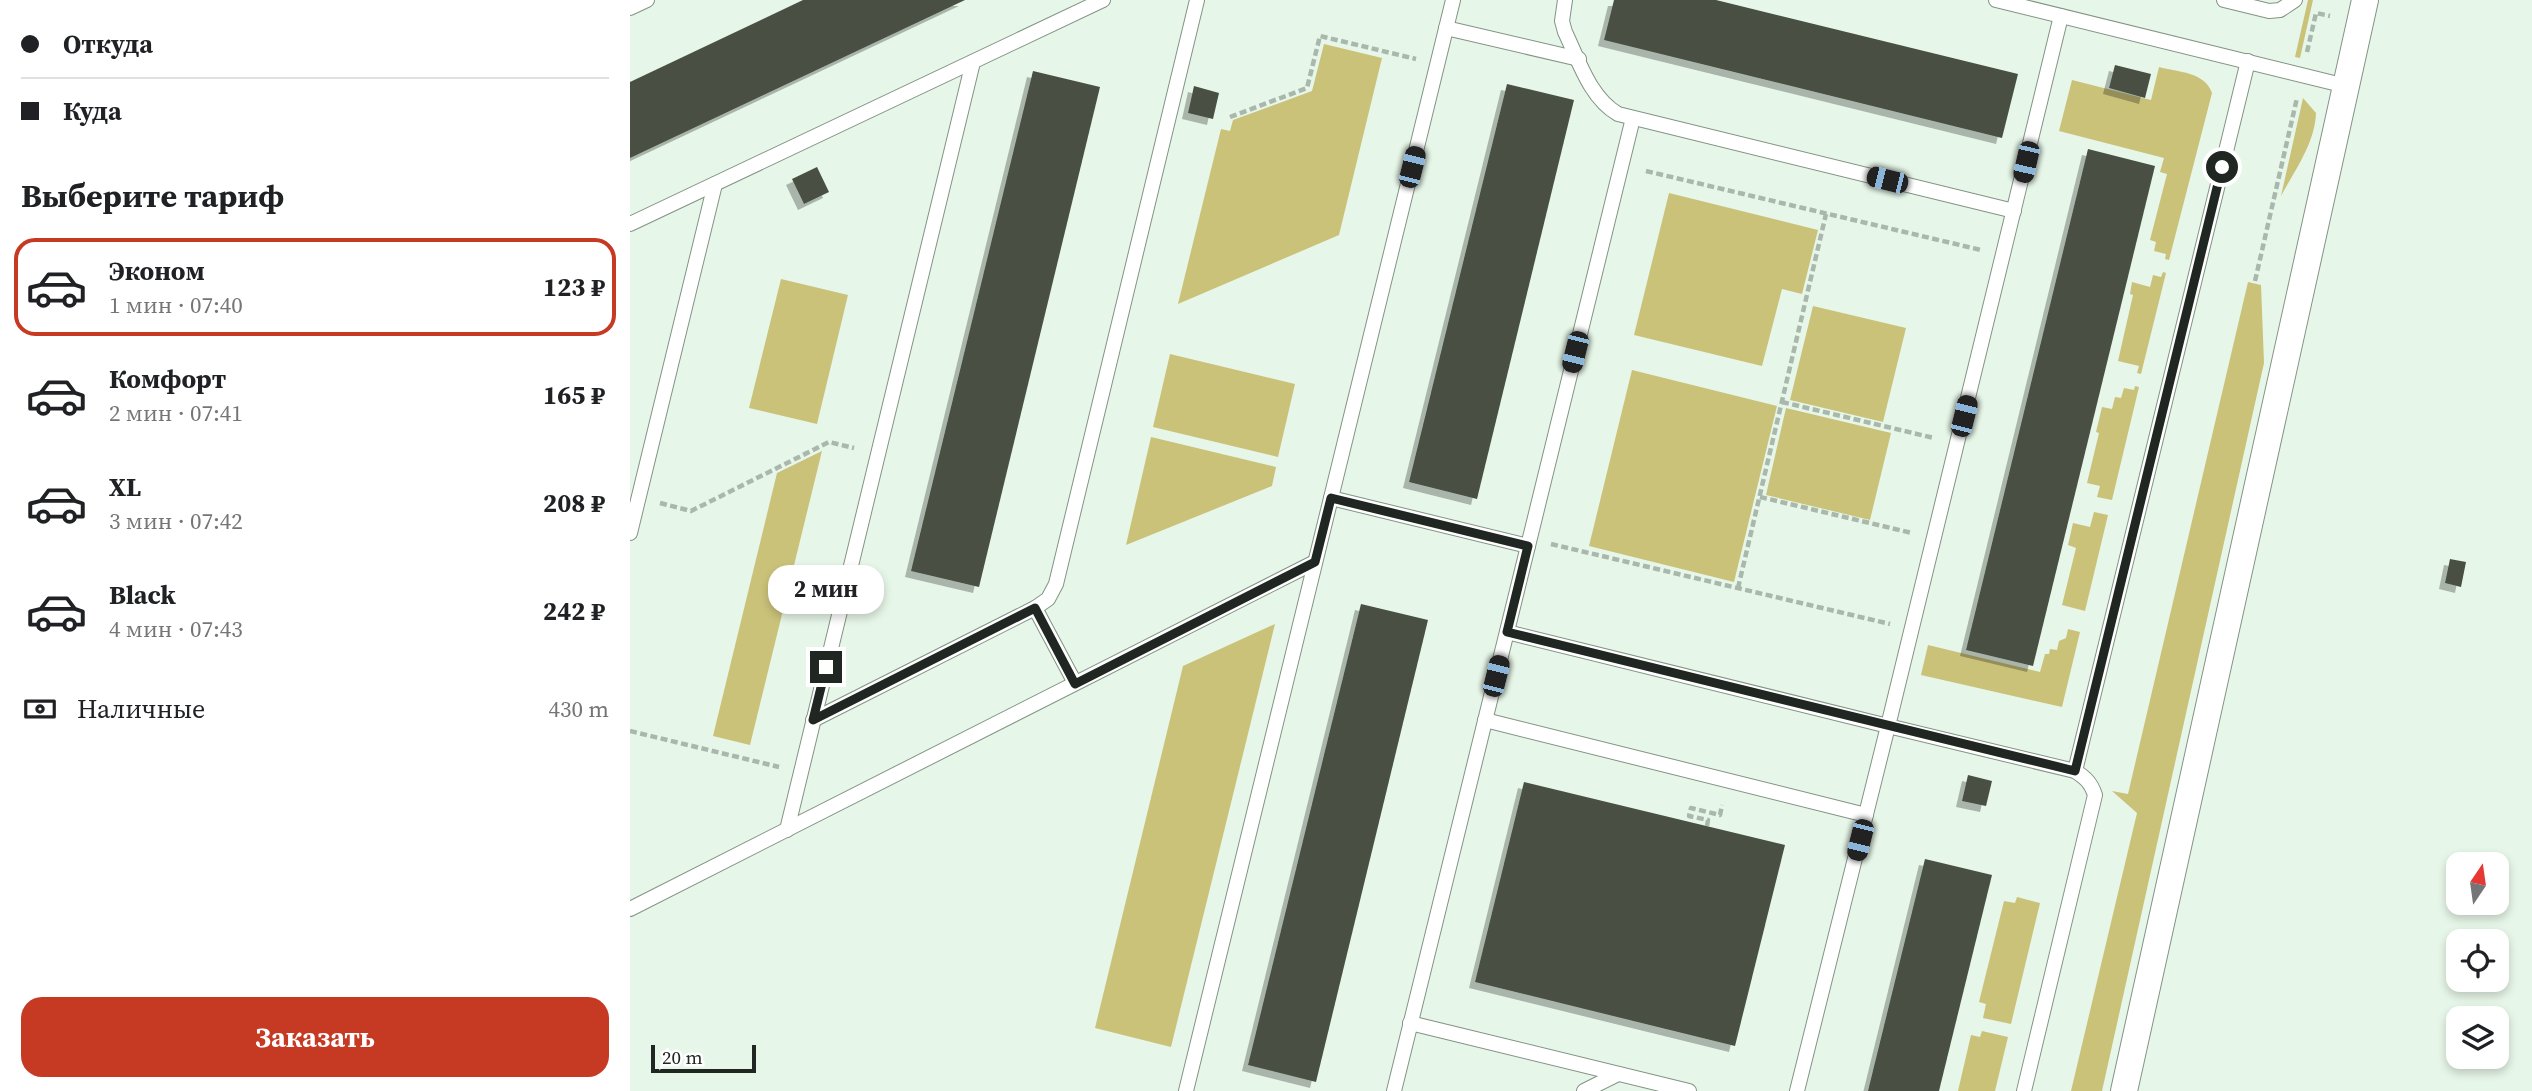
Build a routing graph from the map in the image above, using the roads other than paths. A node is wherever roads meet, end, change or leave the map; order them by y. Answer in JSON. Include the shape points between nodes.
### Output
{"nodes":[{"id":1,"x":647,"y":0,"type":"edge"},
{"id":2,"x":1103,"y":0,"type":"edge"},
{"id":3,"x":1197,"y":0,"type":"edge"},
{"id":4,"x":1453,"y":0,"type":"edge"},
{"id":5,"x":1565,"y":0,"type":"edge"},
{"id":6,"x":1996,"y":0,"type":"edge"},
{"id":7,"x":2224,"y":0,"type":"edge"},
{"id":8,"x":2295,"y":0,"type":"edge"},
{"id":9,"x":2365,"y":0,"type":"edge"},
{"id":10,"x":630,"y":8,"type":"edge"},
{"id":11,"x":2061,"y":16,"type":"junction"},
{"id":12,"x":1446,"y":28,"type":"junction"},
{"id":13,"x":1578,"y":60,"type":"junction"},
{"id":14,"x":2248,"y":61,"type":"junction"},
{"id":15,"x":973,"y":62,"type":"junction"},
{"id":16,"x":2346,"y":86,"type":"junction"},
{"id":17,"x":1633,"y":118,"type":"junction"},
{"id":18,"x":715,"y":184,"type":"junction"},
{"id":19,"x":2014,"y":211,"type":"junction"},
{"id":20,"x":630,"y":224,"type":"edge"},
{"id":21,"x":1331,"y":498,"type":"junction"},
{"id":22,"x":630,"y":533,"type":"edge"},
{"id":23,"x":1529,"y":543,"type":"junction"},
{"id":24,"x":1315,"y":562,"type":"junction"},
{"id":25,"x":1035,"y":608,"type":"junction"},
{"id":26,"x":1507,"y":632,"type":"junction"},
{"id":27,"x":1075,"y":684,"type":"junction"},
{"id":28,"x":813,"y":720,"type":"junction"},
{"id":29,"x":1485,"y":720,"type":"junction"},
{"id":30,"x":1888,"y":726,"type":"junction"},
{"id":31,"x":2075,"y":771,"type":"junction"},
{"id":32,"x":1866,"y":815,"type":"junction"},
{"id":33,"x":787,"y":830,"type":"junction"},
{"id":34,"x":630,"y":909,"type":"edge"},
{"id":35,"x":1410,"y":1023,"type":"junction"},
{"id":36,"x":1618,"y":1074,"type":"junction"},
{"id":37,"x":1186,"y":1091,"type":"edge"},
{"id":38,"x":1394,"y":1091,"type":"edge"},
{"id":39,"x":1584,"y":1091,"type":"edge"},
{"id":40,"x":1689,"y":1091,"type":"edge"},
{"id":41,"x":1797,"y":1091,"type":"edge"},
{"id":42,"x":2024,"y":1091,"type":"edge"},
{"id":43,"x":2124,"y":1091,"type":"edge"}],
"edges":[{"from":1,"to":10,"type":"lane"},
{"from":2,"to":15,"type":"lane"},
{"from":3,"to":25,"type":"lane","via":[[1056,584],[1048,599]]},
{"from":4,"to":12,"type":"lane"},
{"from":5,"to":13,"type":"lane","via":[[1562,21]]},
{"from":6,"to":11,"type":"lane"},
{"from":7,"to":8,"type":"lane","via":[[2269,11]]},
{"from":9,"to":16,"type":"street"},
{"from":11,"to":14,"type":"lane"},
{"from":11,"to":19,"type":"lane"},
{"from":12,"to":13,"type":"lane"},
{"from":12,"to":21,"type":"lane"},
{"from":13,"to":17,"type":"lane","via":[[1598,99],[1618,114]]},
{"from":14,"to":16,"type":"lane"},
{"from":14,"to":31,"type":"lane"},
{"from":15,"to":18,"type":"lane"},
{"from":15,"to":28,"type":"lane"},
{"from":16,"to":43,"type":"street"},
{"from":17,"to":19,"type":"lane"},
{"from":17,"to":23,"type":"lane"},
{"from":18,"to":20,"type":"lane"},
{"from":18,"to":22,"type":"lane"},
{"from":19,"to":30,"type":"lane"},
{"from":21,"to":23,"type":"lane"},
{"from":21,"to":24,"type":"lane"},
{"from":23,"to":26,"type":"lane"},
{"from":24,"to":27,"type":"lane"},
{"from":24,"to":37,"type":"lane"},
{"from":25,"to":27,"type":"lane"},
{"from":25,"to":28,"type":"lane"},
{"from":26,"to":29,"type":"lane"},
{"from":26,"to":30,"type":"lane"},
{"from":27,"to":33,"type":"lane"},
{"from":28,"to":33,"type":"lane"},
{"from":29,"to":32,"type":"lane"},
{"from":29,"to":35,"type":"lane"},
{"from":30,"to":31,"type":"lane"},
{"from":30,"to":32,"type":"lane"},
{"from":31,"to":42,"type":"lane","via":[[2086,777],[2095,795]]},
{"from":32,"to":41,"type":"lane"},
{"from":33,"to":34,"type":"lane"},
{"from":35,"to":36,"type":"lane"},
{"from":35,"to":38,"type":"lane"},
{"from":36,"to":39,"type":"lane"},
{"from":36,"to":40,"type":"lane"}]}
